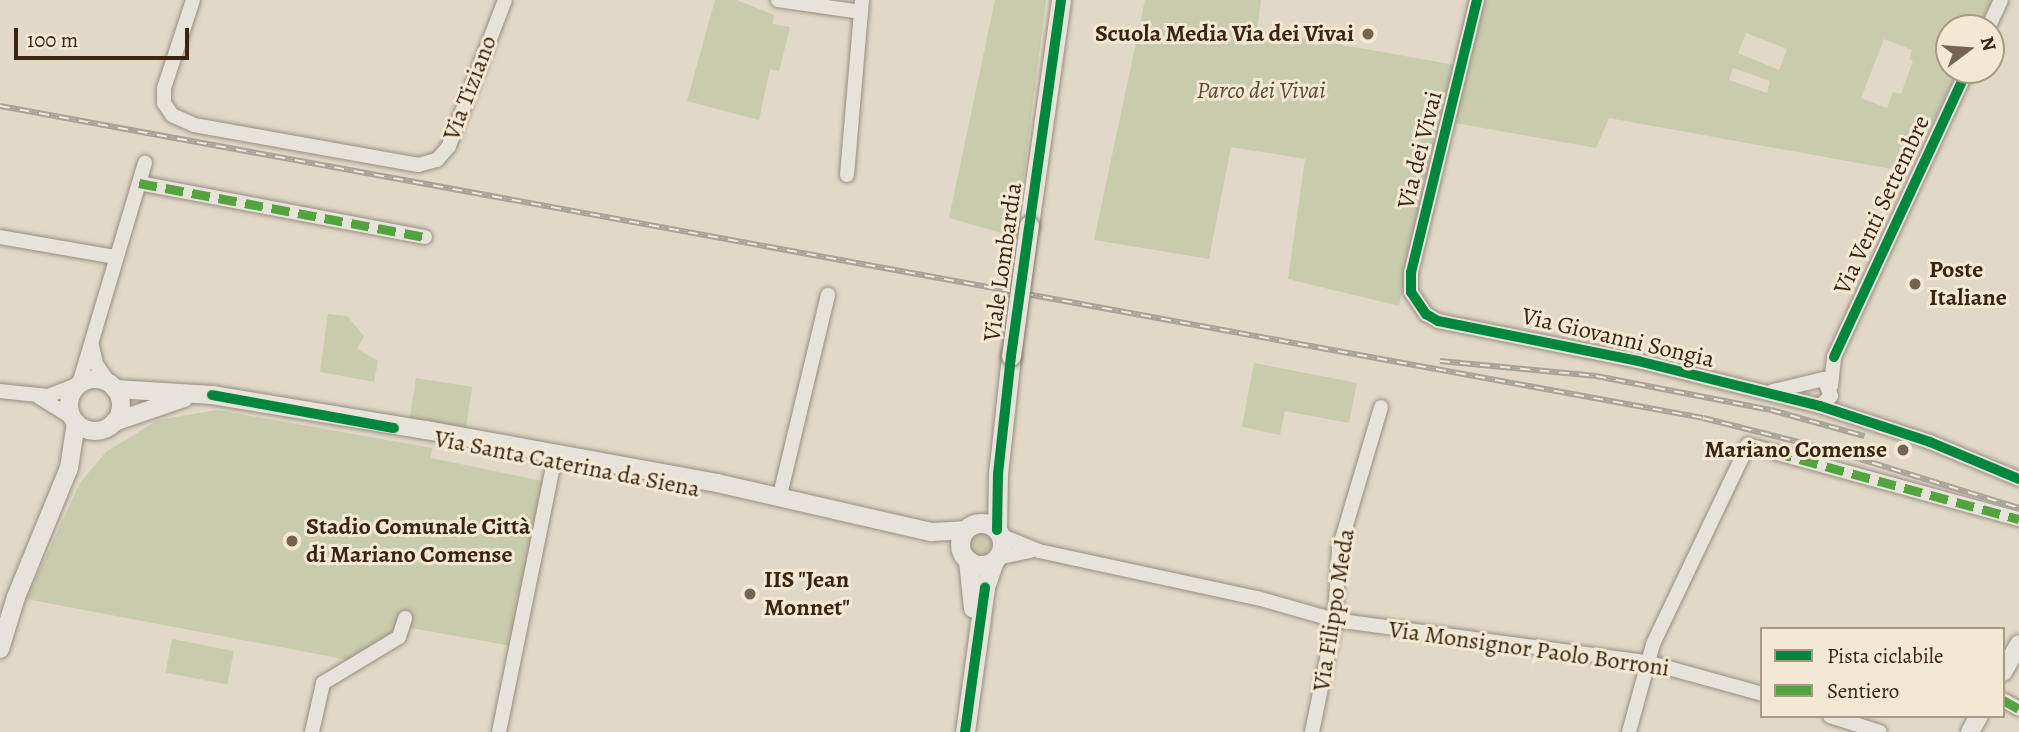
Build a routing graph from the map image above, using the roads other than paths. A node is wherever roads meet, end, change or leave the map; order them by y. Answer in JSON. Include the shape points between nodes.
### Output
{"nodes":[{"id":1,"x":193,"y":0,"type":"edge"},
{"id":2,"x":505,"y":0,"type":"edge"},
{"id":3,"x":778,"y":0,"type":"edge"},
{"id":4,"x":1061,"y":0,"type":"edge"},
{"id":5,"x":1477,"y":0,"type":"edge"},
{"id":6,"x":862,"y":6,"type":"edge"},
{"id":7,"x":1961,"y":84,"type":"edge"},
{"id":8,"x":145,"y":163,"type":"dead end"},
{"id":9,"x":847,"y":174,"type":"dead end"},
{"id":10,"x":139,"y":183,"type":"junction"},
{"id":11,"x":0,"y":237,"type":"edge"},
{"id":12,"x":425,"y":237,"type":"dead end"},
{"id":13,"x":116,"y":257,"type":"junction"},
{"id":14,"x":828,"y":295,"type":"dead end"},
{"id":15,"x":1420,"y":308,"type":"joint"},
{"id":16,"x":92,"y":341,"type":"junction"},
{"id":17,"x":1834,"y":357,"type":"junction"},
{"id":18,"x":1810,"y":381,"type":"junction"},
{"id":19,"x":78,"y":384,"type":"junction"},
{"id":20,"x":113,"y":386,"type":"junction"},
{"id":21,"x":1831,"y":389,"type":"junction"},
{"id":22,"x":0,"y":391,"type":"edge"},
{"id":23,"x":1761,"y":393,"type":"junction"},
{"id":24,"x":212,"y":395,"type":"junction"},
{"id":25,"x":38,"y":397,"type":"junction"},
{"id":26,"x":1815,"y":404,"type":"junction"},
{"id":27,"x":1381,"y":407,"type":"dead end"},
{"id":28,"x":1858,"y":417,"type":"junction"},
{"id":29,"x":74,"y":420,"type":"junction"},
{"id":30,"x":111,"y":425,"type":"junction"},
{"id":31,"x":394,"y":428,"type":"junction"},
{"id":32,"x":555,"y":461,"type":"junction"},
{"id":33,"x":69,"y":468,"type":"junction"},
{"id":34,"x":998,"y":474,"type":"junction"},
{"id":35,"x":2019,"y":480,"type":"edge"},
{"id":36,"x":742,"y":492,"type":"junction"},
{"id":37,"x":779,"y":499,"type":"junction"},
{"id":38,"x":2019,"y":519,"type":"edge"},
{"id":39,"x":999,"y":533,"type":"junction"},
{"id":40,"x":967,"y":540,"type":"junction"},
{"id":41,"x":1039,"y":551,"type":"junction"},
{"id":42,"x":996,"y":559,"type":"junction"},
{"id":43,"x":16,"y":597,"type":"junction"},
{"id":44,"x":405,"y":618,"type":"dead end"},
{"id":45,"x":1335,"y":620,"type":"junction"},
{"id":46,"x":0,"y":623,"type":"edge"},
{"id":47,"x":2019,"y":644,"type":"edge"},
{"id":48,"x":0,"y":649,"type":"edge"},
{"id":49,"x":1647,"y":662,"type":"junction"},
{"id":50,"x":2005,"y":669,"type":"edge"},
{"id":51,"x":1760,"y":693,"type":"edge"},
{"id":52,"x":1836,"y":718,"type":"edge"},
{"id":53,"x":312,"y":732,"type":"edge"},
{"id":54,"x":499,"y":732,"type":"edge"},
{"id":55,"x":957,"y":732,"type":"edge"},
{"id":56,"x":965,"y":732,"type":"edge"},
{"id":57,"x":1312,"y":732,"type":"edge"},
{"id":58,"x":1629,"y":732,"type":"edge"},
{"id":59,"x":1880,"y":732,"type":"edge"}],
"edges":[{"from":1,"to":2,"type":"street","name":"Via Tiziano","via":[[165,85],[166,106],[187,123],[409,164],[434,162],[453,139]]},
{"from":3,"to":6,"type":"street"},
{"from":4,"to":34,"type":"main road","name":"Viale Lombardia","bridge":true},
{"from":5,"to":15,"type":"street","name":"Via dei Vivai","via":[[1411,272],[1411,292]]},
{"from":6,"to":9,"type":"street"},
{"from":7,"to":17,"type":"street","name":"Via Venti Settembre"},
{"from":8,"to":10,"type":"street"},
{"from":10,"to":12,"type":"street"},
{"from":10,"to":13,"type":"street"},
{"from":11,"to":13,"type":"street"},
{"from":13,"to":16,"type":"street"},
{"from":14,"to":37,"type":"street"},
{"from":15,"to":23,"type":"street","name":"Via Giovanni Songia","via":[[1438,321],[1638,361]]},
{"from":16,"to":19,"type":"street"},
{"from":16,"to":20,"type":"street","via":[[96,364]]},
{"from":17,"to":18,"type":"street","name":"Via Venti Settembre"},
{"from":17,"to":21,"type":"street","name":"Via Venti Settembre"},
{"from":18,"to":21,"type":"street","via":[[1824,380]]},
{"from":18,"to":23,"type":"street","name":"Via Giovanni Songia"},
{"from":18,"to":26,"type":"street","via":[[1804,393]]},
{"from":19,"to":20,"type":"street","via":[[94,378]]},
{"from":19,"to":25,"type":"street"},
{"from":19,"to":29,"type":"street","via":[[69,400]]},
{"from":20,"to":24,"type":"street","name":"Via Santa Caterina da Siena"},
{"from":20,"to":30,"type":"street","via":[[121,404]]},
{"from":21,"to":26,"type":"street"},
{"from":21,"to":28,"type":"street"},
{"from":22,"to":25,"type":"street"},
{"from":23,"to":26,"type":"street","name":"Via Giovanni Songia"},
{"from":24,"to":30,"type":"street","name":"Via Santa Caterina da Siena","via":[[167,402]]},
{"from":24,"to":31,"type":"street","name":"Via Santa Caterina da Siena"},
{"from":25,"to":29,"type":"street"},
{"from":26,"to":28,"type":"street","name":"Via Giovanni Songia"},
{"from":27,"to":45,"type":"street","name":"Via Filippo Meda","via":[[1339,549]]},
{"from":28,"to":35,"type":"street","name":"Via Giovanni Songia"},
{"from":29,"to":30,"type":"street","via":[[93,431]]},
{"from":29,"to":33,"type":"street"},
{"from":30,"to":33,"type":"street"},
{"from":31,"to":32,"type":"street","name":"Via Santa Caterina da Siena"},
{"from":31,"to":36,"type":"street","name":"Via Santa Caterina da Siena","via":[[582,457]]},
{"from":32,"to":36,"type":"street","name":"Via Santa Caterina da Siena","via":[[715,492]]},
{"from":32,"to":54,"type":"street"},
{"from":33,"to":43,"type":"street"},
{"from":34,"to":39,"type":"main road","name":"Viale Lombardia"},
{"from":34,"to":40,"type":"main road","name":"Viale Lombardia","via":[[987,508]]},
{"from":36,"to":37,"type":"street","name":"Via Santa Caterina da Siena"},
{"from":37,"to":40,"type":"street","name":"Via Santa Caterina da Siena"},
{"from":38,"to":49,"type":"street","via":[[1748,445]]},
{"from":39,"to":40,"type":"main road","via":[[989,523]]},
{"from":39,"to":41,"type":"street"},
{"from":39,"to":42,"type":"main road","name":"Viale Lombardia","via":[[1002,545]]},
{"from":40,"to":42,"type":"main road","via":[[978,565]]},
{"from":40,"to":55,"type":"main road","via":[[974,607]]},
{"from":41,"to":42,"type":"street"},
{"from":41,"to":45,"type":"street","name":"Via Monsignor Paolo Borroni"},
{"from":42,"to":56,"type":"main road","via":[[985,587]]},
{"from":43,"to":46,"type":"street"},
{"from":43,"to":48,"type":"street"},
{"from":44,"to":53,"type":"street","via":[[399,637],[323,683]]},
{"from":45,"to":49,"type":"street","name":"Via Monsignor Paolo Borroni"},
{"from":45,"to":57,"type":"street","name":"Via Filippo Meda"},
{"from":47,"to":50,"type":"street"},
{"from":49,"to":51,"type":"street","name":"Via Monsignor Paolo Borroni"},
{"from":49,"to":58,"type":"street"},
{"from":52,"to":59,"type":"street"}]}
